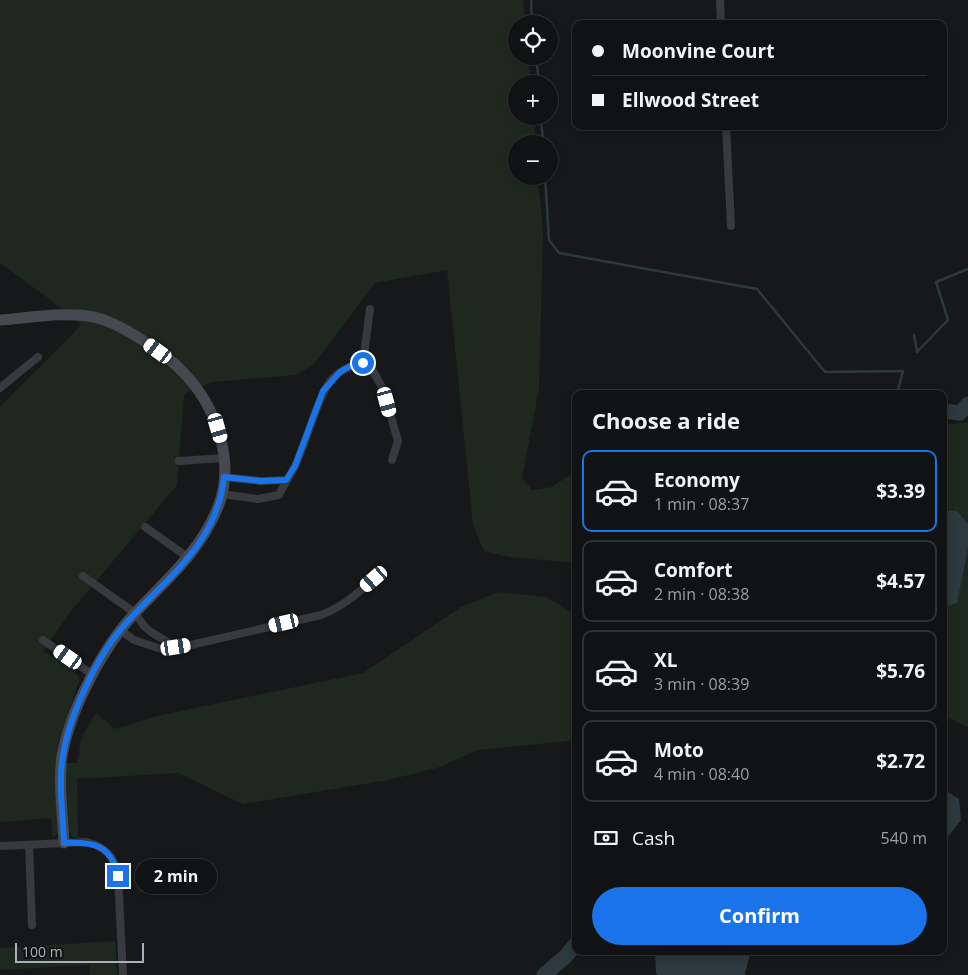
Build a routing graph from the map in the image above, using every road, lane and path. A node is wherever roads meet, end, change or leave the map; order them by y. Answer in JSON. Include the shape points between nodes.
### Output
{"nodes":[{"id":1,"x":720,"y":0,"type":"edge"},
{"id":2,"x":721,"y":20,"type":"edge"},
{"id":3,"x":726,"y":130,"type":"edge"},
{"id":4,"x":731,"y":226,"type":"dead end"},
{"id":5,"x":370,"y":309,"type":"dead end"},
{"id":6,"x":0,"y":320,"type":"edge"},
{"id":7,"x":38,"y":357,"type":"dead end"},
{"id":8,"x":363,"y":363,"type":"junction"},
{"id":9,"x":0,"y":388,"type":"edge"},
{"id":10,"x":224,"y":458,"type":"junction"},
{"id":11,"x":392,"y":460,"type":"dead end"},
{"id":12,"x":179,"y":461,"type":"dead end"},
{"id":13,"x":224,"y":477,"type":"junction"},
{"id":14,"x":286,"y":480,"type":"junction"},
{"id":15,"x":222,"y":494,"type":"junction"},
{"id":16,"x":145,"y":526,"type":"dead end"},
{"id":17,"x":189,"y":558,"type":"junction"},
{"id":18,"x":83,"y":576,"type":"dead end"},
{"id":19,"x":374,"y":579,"type":"dead end"},
{"id":20,"x":135,"y":613,"type":"junction"},
{"id":21,"x":120,"y":630,"type":"junction"},
{"id":22,"x":43,"y":640,"type":"dead end"},
{"id":23,"x":176,"y":647,"type":"junction"},
{"id":24,"x":93,"y":675,"type":"junction"},
{"id":25,"x":64,"y":843,"type":"junction"},
{"id":26,"x":0,"y":846,"type":"edge"},
{"id":27,"x":29,"y":846,"type":"junction"},
{"id":28,"x":32,"y":925,"type":"dead end"},
{"id":29,"x":123,"y":975,"type":"edge"}],
"edges":[{"from":1,"to":2,"type":"street"},
{"from":3,"to":4,"type":"street"},
{"from":5,"to":8,"type":"street"},
{"from":6,"to":10,"type":"street","via":[[85,316],[111,322],[142,340],[182,371],[204,399],[218,428]]},
{"from":7,"to":9,"type":"street"},
{"from":8,"to":11,"type":"street","via":[[372,369],[383,389],[398,442]]},
{"from":8,"to":14,"type":"street","via":[[340,372],[323,391],[295,466]]},
{"from":10,"to":12,"type":"street"},
{"from":10,"to":13,"type":"street"},
{"from":13,"to":14,"type":"street"},
{"from":13,"to":15,"type":"street"},
{"from":14,"to":15,"type":"street","via":[[279,495],[258,499]]},
{"from":15,"to":17,"type":"street","via":[[211,522]]},
{"from":16,"to":17,"type":"street"},
{"from":17,"to":20,"type":"street"},
{"from":18,"to":20,"type":"street"},
{"from":19,"to":23,"type":"street","via":[[347,602],[321,615]]},
{"from":20,"to":21,"type":"street"},
{"from":20,"to":23,"type":"street","via":[[144,626]]},
{"from":21,"to":23,"type":"street","via":[[145,645],[161,649]]},
{"from":21,"to":24,"type":"street"},
{"from":22,"to":24,"type":"street"},
{"from":24,"to":25,"type":"street","via":[[80,701],[62,756]]},
{"from":25,"to":27,"type":"street"},
{"from":25,"to":29,"type":"street","via":[[97,845],[115,863]]},
{"from":26,"to":27,"type":"street"},
{"from":27,"to":28,"type":"street"}]}
